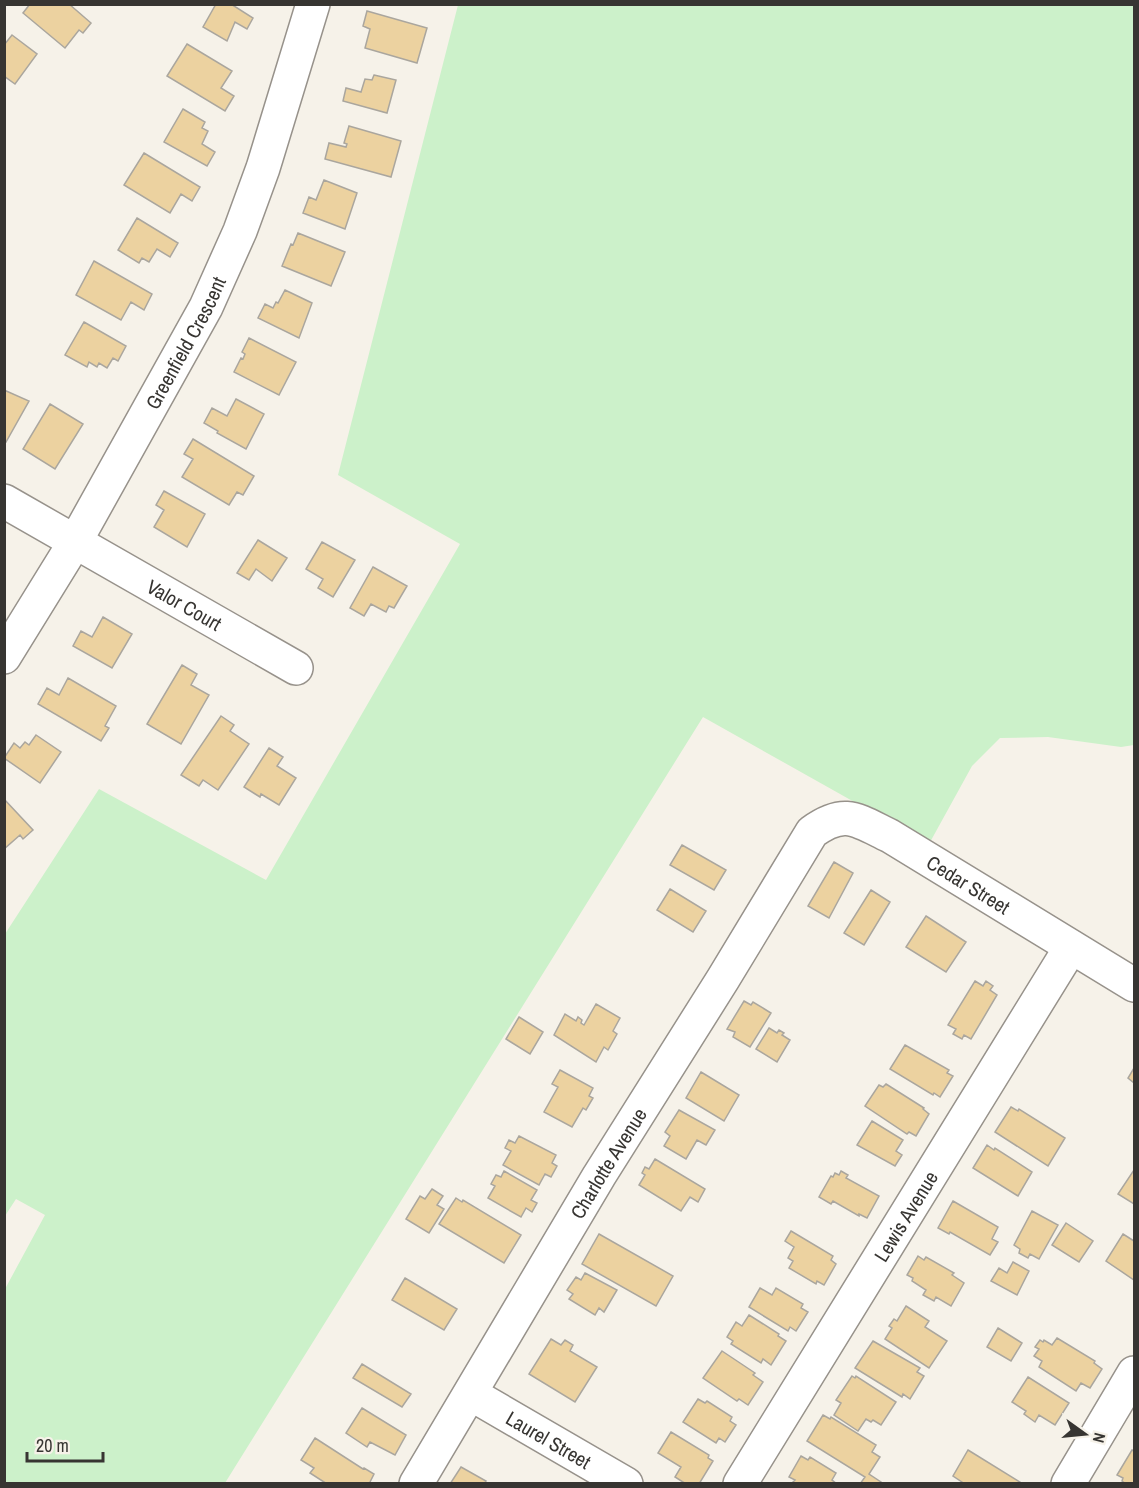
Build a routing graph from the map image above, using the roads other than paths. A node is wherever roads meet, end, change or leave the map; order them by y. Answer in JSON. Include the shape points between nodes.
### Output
{"nodes":[{"id":1,"x":313,"y":4,"type":"edge"},
{"id":2,"x":4,"y":501,"type":"edge"},
{"id":3,"x":75,"y":542,"type":"junction"},
{"id":4,"x":4,"y":657,"type":"edge"},
{"id":5,"x":296,"y":668,"type":"dead end"},
{"id":6,"x":804,"y":847,"type":"joint"},
{"id":7,"x":1071,"y":947,"type":"junction"},
{"id":8,"x":1134,"y":986,"type":"edge"},
{"id":9,"x":1134,"y":1372,"type":"edge"},
{"id":10,"x":471,"y":1394,"type":"junction"},
{"id":11,"x":416,"y":1484,"type":"edge"},
{"id":12,"x":626,"y":1484,"type":"edge"},
{"id":13,"x":740,"y":1484,"type":"edge"},
{"id":14,"x":1068,"y":1484,"type":"edge"}],
"edges":[{"from":1,"to":3,"type":"street","name":"Greenfield Crescent","via":[[240,231],[206,307]]},
{"from":2,"to":3,"type":"street","name":"Valor Court"},
{"from":3,"to":4,"type":"street","name":"Greenfield Crescent"},
{"from":3,"to":5,"type":"street","name":"Valor Court"},
{"from":6,"to":7,"type":"street","name":"Cedar Street","via":[[812,832],[825,822],[854,819],[890,836]]},
{"from":6,"to":10,"type":"street","name":"Charlotte Avenue","via":[[600,1176]]},
{"from":7,"to":8,"type":"street","name":"Cedar Street"},
{"from":7,"to":13,"type":"street","name":"Lewis Avenue"},
{"from":9,"to":14,"type":"street"},
{"from":10,"to":11,"type":"street","name":"Charlotte Avenue"},
{"from":10,"to":12,"type":"street","name":"Laurel Street"}]}
